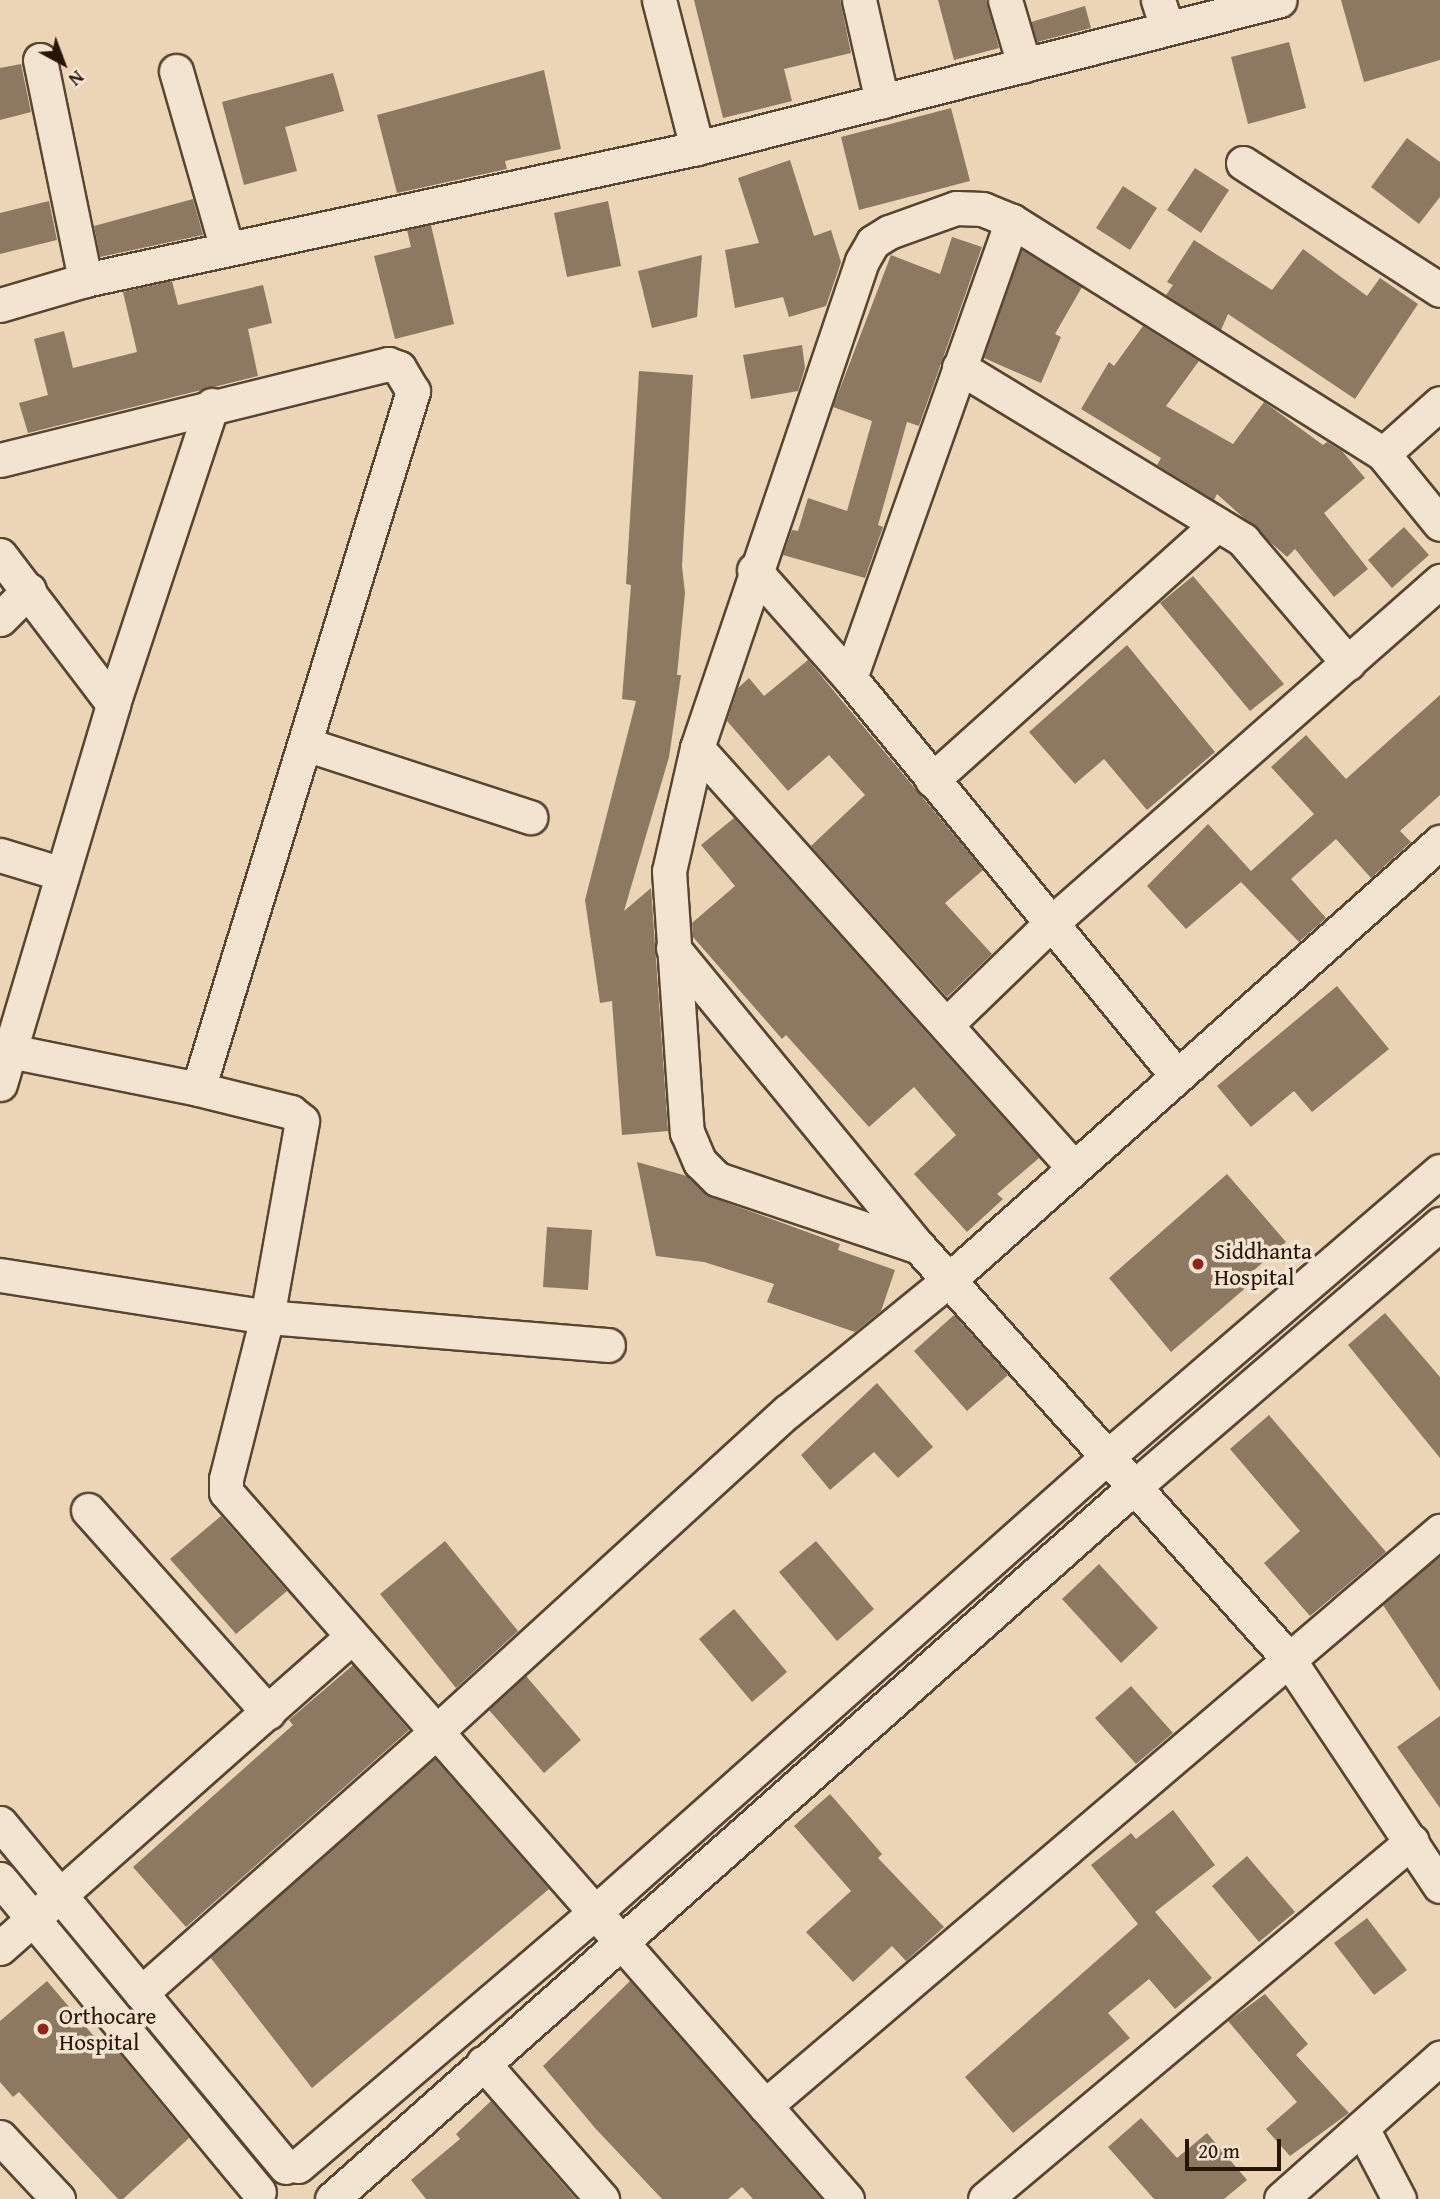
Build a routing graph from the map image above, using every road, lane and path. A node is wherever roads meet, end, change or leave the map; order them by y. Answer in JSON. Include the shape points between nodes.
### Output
{"nodes":[{"id":1,"x":659,"y":0,"type":"edge"},
{"id":2,"x":859,"y":0,"type":"edge"},
{"id":3,"x":1005,"y":0,"type":"edge"},
{"id":4,"x":1280,"y":0,"type":"edge"},
{"id":5,"x":1163,"y":14,"type":"edge"},
{"id":6,"x":40,"y":60,"type":"dead end"},
{"id":7,"x":1024,"y":65,"type":"junction"},
{"id":8,"x":176,"y":71,"type":"dead end"},
{"id":9,"x":882,"y":101,"type":"junction"},
{"id":10,"x":697,"y":148,"type":"junction"},
{"id":11,"x":1243,"y":163,"type":"dead end"},
{"id":12,"x":1012,"y":221,"type":"junction"},
{"id":13,"x":227,"y":249,"type":"junction"},
{"id":14,"x":85,"y":280,"type":"junction"},
{"id":15,"x":1440,"y":290,"type":"edge"},
{"id":16,"x":0,"y":305,"type":"edge"},
{"id":17,"x":959,"y":367,"type":"junction"},
{"id":18,"x":1440,"y":403,"type":"edge"},
{"id":19,"x":212,"y":405,"type":"junction"},
{"id":20,"x":1383,"y":454,"type":"junction"},
{"id":21,"x":0,"y":460,"type":"edge"},
{"id":22,"x":1217,"y":524,"type":"junction"},
{"id":23,"x":1440,"y":524,"type":"edge"},
{"id":24,"x":0,"y":555,"type":"edge"},
{"id":25,"x":754,"y":570,"type":"junction"},
{"id":26,"x":1440,"y":581,"type":"edge"},
{"id":27,"x":29,"y":590,"type":"junction"},
{"id":28,"x":0,"y":619,"type":"edge"},
{"id":29,"x":1348,"y":663,"type":"junction"},
{"id":30,"x":850,"y":678,"type":"junction"},
{"id":31,"x":113,"y":704,"type":"junction"},
{"id":32,"x":305,"y":744,"type":"junction"},
{"id":33,"x":697,"y":748,"type":"junction"},
{"id":34,"x":932,"y":780,"type":"junction"},
{"id":35,"x":530,"y":817,"type":"dead end"},
{"id":36,"x":1440,"y":842,"type":"edge"},
{"id":37,"x":0,"y":855,"type":"edge"},
{"id":38,"x":62,"y":874,"type":"junction"},
{"id":39,"x":1049,"y":925,"type":"junction"},
{"id":40,"x":673,"y":948,"type":"junction"},
{"id":41,"x":947,"y":1024,"type":"junction"},
{"id":42,"x":5,"y":1051,"type":"edge"},
{"id":43,"x":1177,"y":1076,"type":"junction"},
{"id":44,"x":0,"y":1084,"type":"edge"},
{"id":45,"x":198,"y":1089,"type":"junction"},
{"id":46,"x":1074,"y":1168,"type":"junction"},
{"id":47,"x":1440,"y":1171,"type":"edge"},
{"id":48,"x":1440,"y":1224,"type":"edge"},
{"id":49,"x":919,"y":1247,"type":"junction"},
{"id":50,"x":0,"y":1275,"type":"edge"},
{"id":51,"x":950,"y":1279,"type":"junction"},
{"id":52,"x":267,"y":1317,"type":"junction"},
{"id":53,"x":608,"y":1345,"type":"dead end"},
{"id":54,"x":1106,"y":1458,"type":"junction"},
{"id":55,"x":1133,"y":1488,"type":"junction"},
{"id":56,"x":88,"y":1510,"type":"dead end"},
{"id":57,"x":1440,"y":1531,"type":"edge"},
{"id":58,"x":352,"y":1637,"type":"junction"},
{"id":59,"x":1287,"y":1657,"type":"junction"},
{"id":60,"x":268,"y":1712,"type":"junction"},
{"id":61,"x":436,"y":1732,"type":"junction"},
{"id":62,"x":0,"y":1823,"type":"edge"},
{"id":63,"x":1412,"y":1841,"type":"junction"},
{"id":64,"x":0,"y":1879,"type":"edge"},
{"id":65,"x":1440,"y":1886,"type":"edge"},
{"id":66,"x":61,"y":1897,"type":"junction"},
{"id":67,"x":594,"y":1913,"type":"junction"},
{"id":68,"x":34,"y":1920,"type":"junction"},
{"id":69,"x":620,"y":1939,"type":"junction"},
{"id":70,"x":0,"y":1948,"type":"edge"},
{"id":71,"x":141,"y":1993,"type":"junction"},
{"id":72,"x":1440,"y":2058,"type":"edge"},
{"id":73,"x":483,"y":2063,"type":"junction"},
{"id":74,"x":765,"y":2105,"type":"junction"},
{"id":75,"x":1362,"y":2128,"type":"junction"},
{"id":76,"x":0,"y":2137,"type":"edge"},
{"id":77,"x":292,"y":2166,"type":"junction"},
{"id":78,"x":259,"y":2196,"type":"edge"},
{"id":79,"x":58,"y":2199,"type":"edge"},
{"id":80,"x":331,"y":2199,"type":"edge"},
{"id":81,"x":601,"y":2199,"type":"edge"},
{"id":82,"x":847,"y":2199,"type":"edge"},
{"id":83,"x":985,"y":2199,"type":"edge"},
{"id":84,"x":1281,"y":2199,"type":"edge"},
{"id":85,"x":1399,"y":2199,"type":"edge"}],
"edges":[{"from":1,"to":10,"type":"street"},
{"from":2,"to":9,"type":"street"},
{"from":3,"to":7,"type":"street"},
{"from":4,"to":5,"type":"street"},
{"from":5,"to":7,"type":"street"},
{"from":6,"to":14,"type":"street"},
{"from":7,"to":9,"type":"street"},
{"from":8,"to":13,"type":"street"},
{"from":9,"to":10,"type":"street"},
{"from":10,"to":13,"type":"street"},
{"from":11,"to":15,"type":"street"},
{"from":12,"to":17,"type":"street"},
{"from":12,"to":20,"type":"street"},
{"from":12,"to":25,"type":"street","via":[[982,209],[956,208],[873,242],[862,261]]},
{"from":13,"to":14,"type":"street"},
{"from":14,"to":16,"type":"street"},
{"from":17,"to":22,"type":"street"},
{"from":17,"to":30,"type":"street"},
{"from":18,"to":20,"type":"street"},
{"from":19,"to":21,"type":"street"},
{"from":19,"to":31,"type":"street"},
{"from":19,"to":32,"type":"street","via":[[388,364],[399,368],[413,391]]},
{"from":20,"to":23,"type":"street"},
{"from":22,"to":29,"type":"street","via":[[1243,540]]},
{"from":22,"to":34,"type":"street"},
{"from":24,"to":27,"type":"street"},
{"from":25,"to":30,"type":"street"},
{"from":25,"to":33,"type":"street"},
{"from":26,"to":29,"type":"street"},
{"from":27,"to":28,"type":"street"},
{"from":27,"to":31,"type":"street"},
{"from":29,"to":39,"type":"street"},
{"from":30,"to":34,"type":"street"},
{"from":31,"to":38,"type":"street"},
{"from":32,"to":35,"type":"street"},
{"from":32,"to":45,"type":"street"},
{"from":33,"to":40,"type":"street","via":[[669,871]]},
{"from":33,"to":41,"type":"street"},
{"from":34,"to":39,"type":"street"},
{"from":36,"to":43,"type":"street"},
{"from":37,"to":38,"type":"street"},
{"from":38,"to":42,"type":"street"},
{"from":39,"to":41,"type":"street"},
{"from":39,"to":43,"type":"street"},
{"from":40,"to":49,"type":"street"},
{"from":40,"to":49,"type":"street","via":[[687,1132],[700,1162],[717,1179]]},
{"from":41,"to":46,"type":"street"},
{"from":42,"to":44,"type":"street"},
{"from":42,"to":45,"type":"street"},
{"from":43,"to":46,"type":"street"},
{"from":45,"to":52,"type":"street","via":[[291,1112],[302,1121]]},
{"from":46,"to":51,"type":"street"},
{"from":47,"to":54,"type":"street"},
{"from":48,"to":55,"type":"street"},
{"from":49,"to":51,"type":"street"},
{"from":50,"to":52,"type":"street"},
{"from":51,"to":54,"type":"street"},
{"from":51,"to":61,"type":"street","via":[[788,1410]]},
{"from":52,"to":53,"type":"street"},
{"from":52,"to":58,"type":"street","via":[[226,1492]]},
{"from":54,"to":55,"type":"street"},
{"from":54,"to":67,"type":"street"},
{"from":55,"to":59,"type":"street"},
{"from":55,"to":69,"type":"street"},
{"from":56,"to":60,"type":"street"},
{"from":57,"to":59,"type":"street"},
{"from":58,"to":60,"type":"street"},
{"from":58,"to":61,"type":"street"},
{"from":59,"to":63,"type":"street"},
{"from":59,"to":74,"type":"street"},
{"from":60,"to":66,"type":"street"},
{"from":61,"to":67,"type":"street"},
{"from":61,"to":71,"type":"street"},
{"from":62,"to":66,"type":"street"},
{"from":63,"to":65,"type":"street"},
{"from":63,"to":83,"type":"street"},
{"from":64,"to":68,"type":"street"},
{"from":66,"to":68,"type":"street"},
{"from":66,"to":71,"type":"street"},
{"from":67,"to":69,"type":"street"},
{"from":67,"to":77,"type":"street"},
{"from":68,"to":70,"type":"street"},
{"from":68,"to":78,"type":"street"},
{"from":69,"to":73,"type":"street"},
{"from":69,"to":74,"type":"street"},
{"from":71,"to":77,"type":"street"},
{"from":72,"to":75,"type":"street"},
{"from":73,"to":80,"type":"street"},
{"from":73,"to":81,"type":"street"},
{"from":74,"to":82,"type":"street"},
{"from":75,"to":84,"type":"street"},
{"from":75,"to":85,"type":"street"},
{"from":76,"to":79,"type":"street"},
{"from":77,"to":78,"type":"street","via":[[265,2181]]},
{"from":77,"to":80,"type":"street","via":[[321,2177]]}]}
